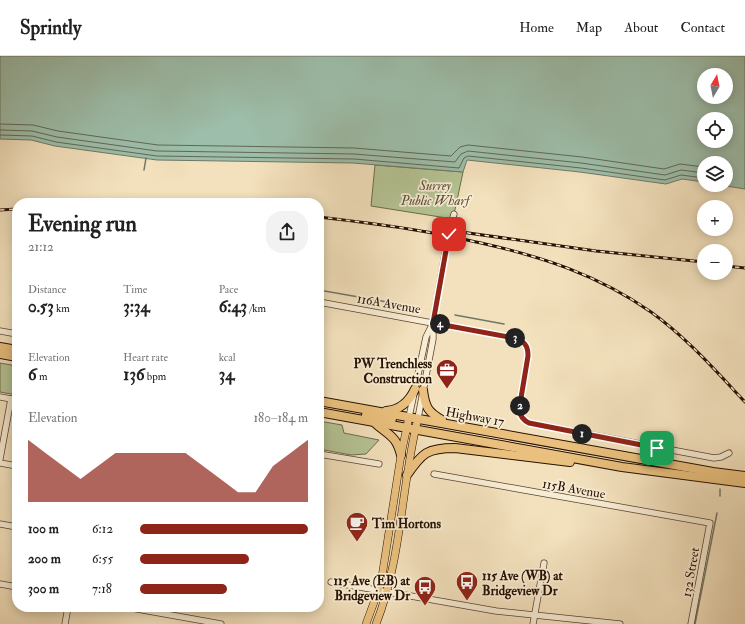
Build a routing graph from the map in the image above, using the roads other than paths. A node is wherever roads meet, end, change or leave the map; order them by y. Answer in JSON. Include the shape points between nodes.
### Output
{"nodes":[{"id":1,"x":454,"y":214,"type":"dead end"},
{"id":2,"x":324,"y":303,"type":"edge"},
{"id":3,"x":433,"y":323,"type":"junction"},
{"id":4,"x":0,"y":331,"type":"edge"},
{"id":5,"x":12,"y":333,"type":"edge"},
{"id":6,"x":0,"y":347,"type":"edge"},
{"id":7,"x":12,"y":349,"type":"edge"},
{"id":8,"x":0,"y":354,"type":"edge"},
{"id":9,"x":12,"y":356,"type":"edge"},
{"id":10,"x":419,"y":390,"type":"junction"},
{"id":11,"x":0,"y":397,"type":"edge"},
{"id":12,"x":12,"y":400,"type":"edge"},
{"id":13,"x":324,"y":402,"type":"edge"},
{"id":14,"x":12,"y":408,"type":"edge"},
{"id":15,"x":324,"y":408,"type":"edge"},
{"id":16,"x":380,"y":412,"type":"junction"},
{"id":17,"x":324,"y":413,"type":"edge"},
{"id":18,"x":418,"y":418,"type":"junction"},
{"id":19,"x":374,"y":422,"type":"junction"},
{"id":20,"x":410,"y":424,"type":"junction"},
{"id":21,"x":448,"y":424,"type":"junction"},
{"id":22,"x":729,"y":453,"type":"dead end"},
{"id":23,"x":324,"y":455,"type":"edge"},
{"id":24,"x":402,"y":455,"type":"junction"},
{"id":25,"x":0,"y":458,"type":"edge"},
{"id":26,"x":0,"y":463,"type":"edge"},
{"id":27,"x":379,"y":464,"type":"dead end"},
{"id":28,"x":12,"y":465,"type":"edge"},
{"id":29,"x":622,"y":467,"type":"junction"},
{"id":30,"x":434,"y":474,"type":"dead end"},
{"id":31,"x":407,"y":475,"type":"junction"},
{"id":32,"x":745,"y":476,"type":"edge"},
{"id":33,"x":745,"y":483,"type":"edge"},
{"id":34,"x":710,"y":523,"type":"joint"},
{"id":35,"x":0,"y":524,"type":"edge"},
{"id":36,"x":12,"y":526,"type":"edge"},
{"id":37,"x":544,"y":562,"type":"dead end"},
{"id":38,"x":331,"y":582,"type":"dead end"},
{"id":39,"x":0,"y":584,"type":"edge"},
{"id":40,"x":12,"y":587,"type":"edge"},
{"id":41,"x":378,"y":590,"type":"junction"},
{"id":42,"x":388,"y":592,"type":"junction"},
{"id":43,"x":67,"y":612,"type":"edge"},
{"id":44,"x":154,"y":612,"type":"edge"},
{"id":45,"x":534,"y":616,"type":"junction"},
{"id":46,"x":65,"y":624,"type":"edge"},
{"id":47,"x":221,"y":624,"type":"edge"},
{"id":48,"x":366,"y":624,"type":"edge"},
{"id":49,"x":376,"y":624,"type":"edge"},
{"id":50,"x":533,"y":624,"type":"edge"},
{"id":51,"x":620,"y":624,"type":"edge"},
{"id":52,"x":691,"y":624,"type":"edge"}],
"edges":[{"from":1,"to":3,"type":"street"},
{"from":2,"to":3,"type":"street","name":"116A Avenue"},
{"from":3,"to":10,"type":"street","via":[[433,339]]},
{"from":3,"to":22,"type":"street","name":"116A Avenue","via":[[524,342],[528,348],[528,356],[519,410],[524,421],[714,458]]},
{"from":4,"to":5,"type":"street"},
{"from":6,"to":7,"type":"highway"},
{"from":8,"to":9,"type":"highway"},
{"from":10,"to":16,"type":"highway","via":[[403,405]]},
{"from":10,"to":18,"type":"street"},
{"from":10,"to":20,"type":"street"},
{"from":10,"to":21,"type":"highway","via":[[429,410]]},
{"from":11,"to":12,"type":"street"},
{"from":13,"to":16,"type":"highway","name":"Highway 17"},
{"from":14,"to":25,"type":"street"},
{"from":15,"to":20,"type":"highway"},
{"from":16,"to":20,"type":"highway","name":"Highway 17"},
{"from":17,"to":19,"type":"highway","name":"Highway 17"},
{"from":18,"to":20,"type":"highway","name":"Highway 17"},
{"from":18,"to":21,"type":"highway","name":"Highway 17"},
{"from":19,"to":20,"type":"highway","name":"Highway 17"},
{"from":19,"to":24,"type":"highway","via":[[393,437]]},
{"from":20,"to":24,"type":"main road"},
{"from":20,"to":29,"type":"highway","name":"Highway 17"},
{"from":20,"to":31,"type":"main road"},
{"from":21,"to":32,"type":"highway","name":"Highway 17"},
{"from":23,"to":27,"type":"street"},
{"from":24,"to":41,"type":"main road"},
{"from":26,"to":28,"type":"street"},
{"from":29,"to":31,"type":"highway","via":[[441,448],[422,455]]},
{"from":29,"to":33,"type":"highway","name":"Highway 17"},
{"from":30,"to":34,"type":"street","name":"115B Avenue"},
{"from":31,"to":42,"type":"main road"},
{"from":34,"to":52,"type":"street","name":"132 Street"},
{"from":35,"to":36,"type":"street"},
{"from":37,"to":45,"type":"street"},
{"from":38,"to":41,"type":"street"},
{"from":39,"to":40,"type":"street"},
{"from":41,"to":42,"type":"street"},
{"from":41,"to":48,"type":"main road"},
{"from":42,"to":45,"type":"street"},
{"from":42,"to":49,"type":"main road"},
{"from":43,"to":46,"type":"street"},
{"from":44,"to":47,"type":"street"},
{"from":45,"to":50,"type":"street"},
{"from":45,"to":51,"type":"street"}]}
